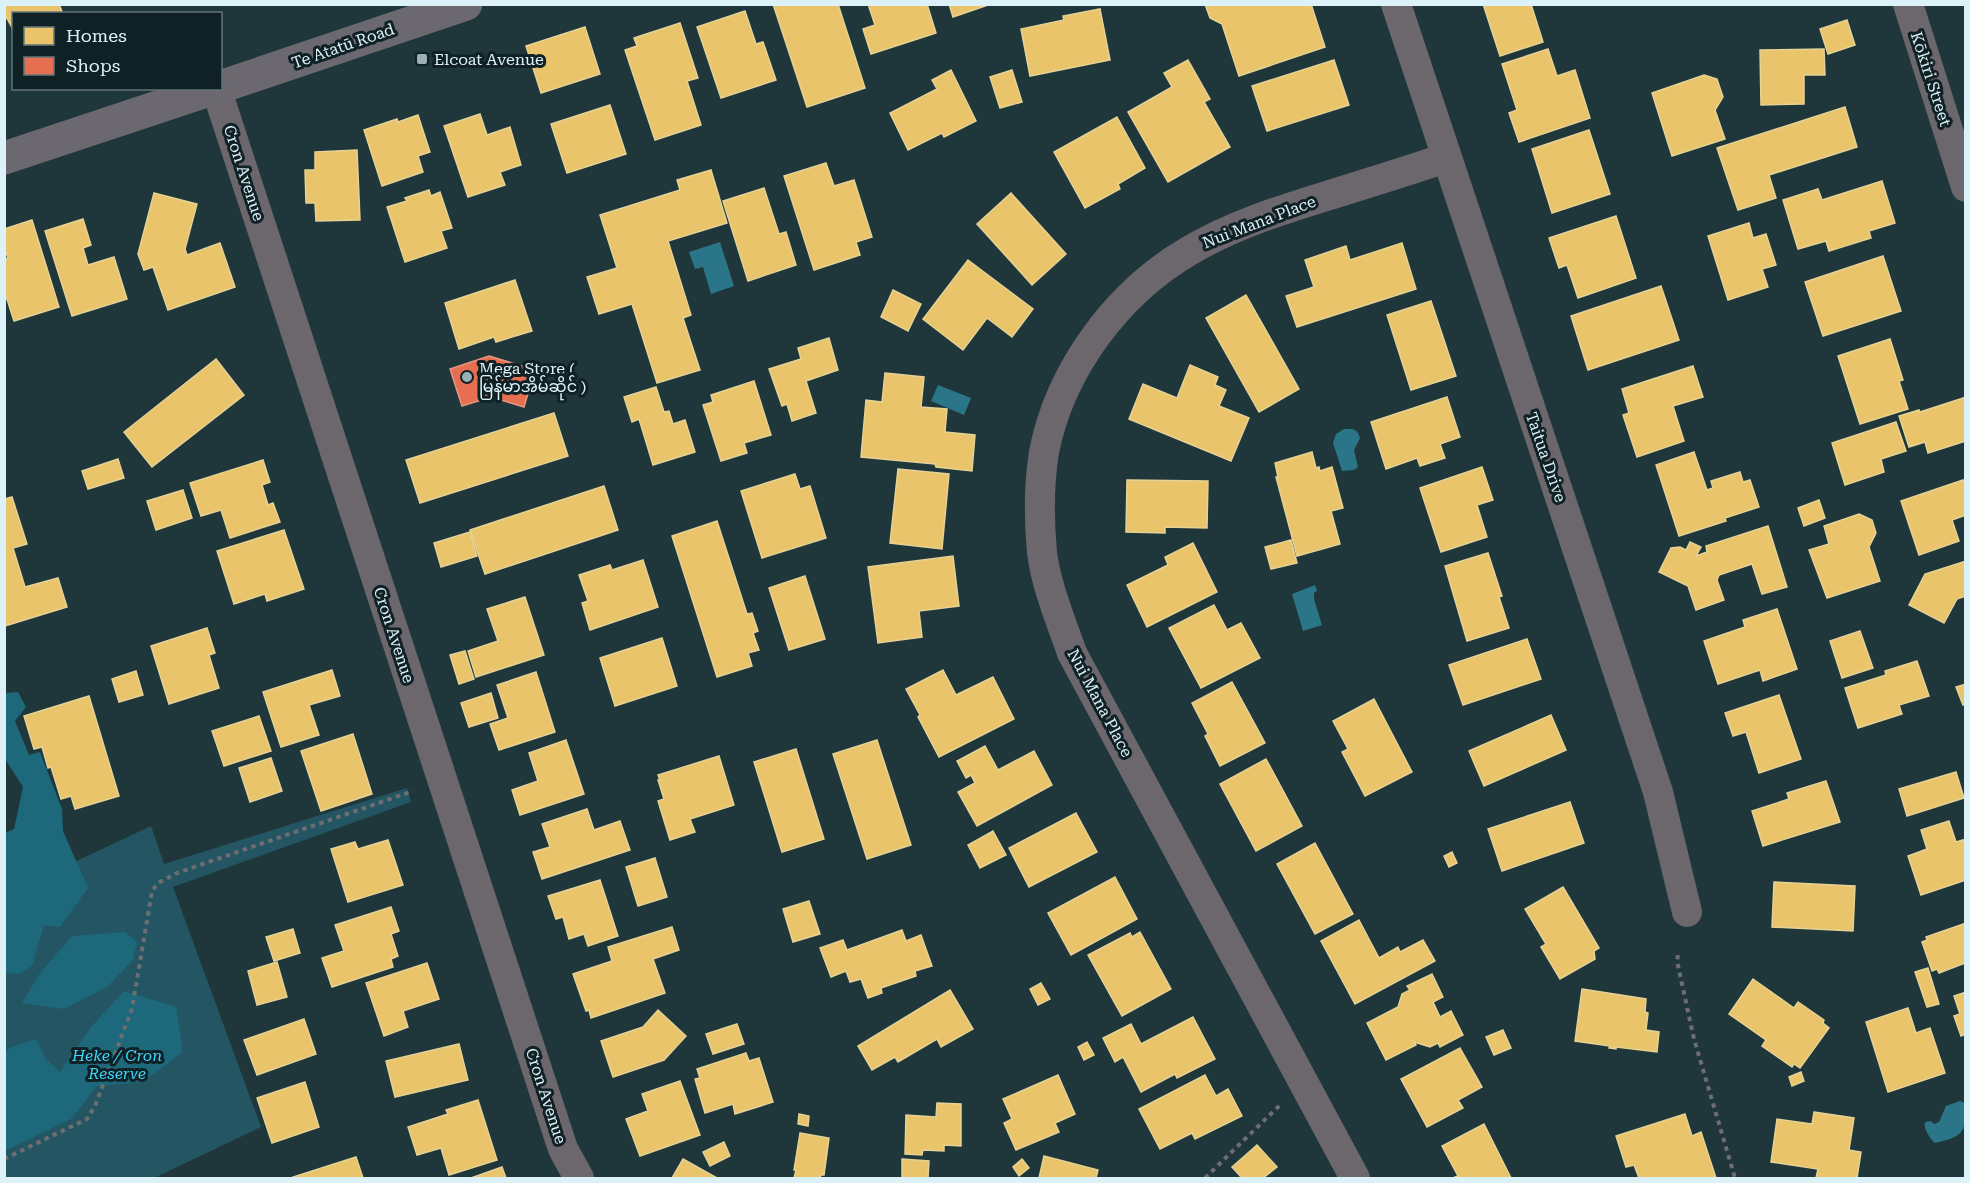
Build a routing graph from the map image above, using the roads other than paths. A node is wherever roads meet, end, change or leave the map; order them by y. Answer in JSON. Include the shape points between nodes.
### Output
{"nodes":[{"id":1,"x":466,"y":4,"type":"edge"},
{"id":2,"x":1396,"y":4,"type":"edge"},
{"id":3,"x":1908,"y":4,"type":"edge"},
{"id":4,"x":222,"y":86,"type":"edge"},
{"id":5,"x":209,"y":90,"type":"edge"},
{"id":6,"x":216,"y":90,"type":"edge"},
{"id":7,"x":4,"y":158,"type":"edge"},
{"id":8,"x":1446,"y":158,"type":"junction"},
{"id":9,"x":1965,"y":187,"type":"edge"},
{"id":10,"x":1687,"y":912,"type":"dead end"},
{"id":11,"x":579,"y":1179,"type":"edge"},
{"id":12,"x":1355,"y":1179,"type":"edge"}],
"edges":[{"from":1,"to":4,"type":"main road","name":"Te Atatū Road"},
{"from":2,"to":8,"type":"street","name":"Taitua Drive"},
{"from":3,"to":9,"type":"street","name":"Kōkiri Street"},
{"from":5,"to":7,"type":"main road"},
{"from":6,"to":11,"type":"street","name":"Cron Avenue","via":[[563,1149]]},
{"from":8,"to":10,"type":"street","name":"Taitua Drive","via":[[1658,792]]},
{"from":8,"to":12,"type":"street","name":"Nui Mana Place","via":[[1278,211],[1188,251],[1119,306],[1091,341],[1055,413],[1044,453],[1040,503],[1042,554],[1072,653]]}]}
